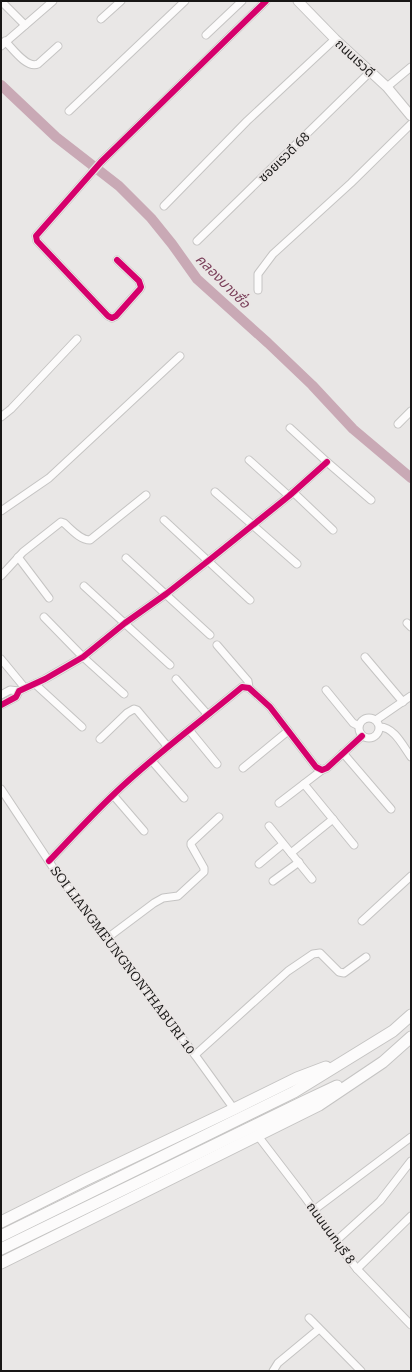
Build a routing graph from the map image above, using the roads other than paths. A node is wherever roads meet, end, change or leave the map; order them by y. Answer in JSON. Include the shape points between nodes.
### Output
{"nodes":[{"id":1,"x":1,"y":1,"type":"edge"},
{"id":2,"x":52,"y":1,"type":"edge"},
{"id":3,"x":121,"y":1,"type":"edge"},
{"id":4,"x":186,"y":1,"type":"edge"},
{"id":5,"x":242,"y":1,"type":"edge"},
{"id":6,"x":266,"y":1,"type":"edge"},
{"id":7,"x":298,"y":1,"type":"edge"},
{"id":8,"x":101,"y":19,"type":"dead end"},
{"id":9,"x":25,"y":25,"type":"junction"},
{"id":10,"x":206,"y":35,"type":"dead end"},
{"id":11,"x":335,"y":39,"type":"junction"},
{"id":12,"x":3,"y":44,"type":"edge"},
{"id":13,"x":58,"y":46,"type":"dead end"},
{"id":14,"x":411,"y":68,"type":"edge"},
{"id":15,"x":370,"y":72,"type":"junction"},
{"id":16,"x":386,"y":87,"type":"junction"},
{"id":17,"x":69,"y":111,"type":"dead end"},
{"id":18,"x":411,"y":116,"type":"edge"},
{"id":19,"x":411,"y":124,"type":"edge"},
{"id":20,"x":164,"y":206,"type":"dead end"},
{"id":21,"x":197,"y":241,"type":"dead end"},
{"id":22,"x":117,"y":260,"type":"dead end"},
{"id":23,"x":258,"y":290,"type":"dead end"},
{"id":24,"x":77,"y":339,"type":"dead end"},
{"id":25,"x":180,"y":356,"type":"dead end"},
{"id":26,"x":411,"y":411,"type":"edge"},
{"id":27,"x":1,"y":417,"type":"edge"},
{"id":28,"x":398,"y":424,"type":"dead end"},
{"id":29,"x":290,"y":428,"type":"dead end"},
{"id":30,"x":249,"y":460,"type":"dead end"},
{"id":31,"x":327,"y":462,"type":"junction"},
{"id":32,"x":215,"y":492,"type":"dead end"},
{"id":33,"x":291,"y":494,"type":"junction"},
{"id":34,"x":146,"y":495,"type":"dead end"},
{"id":35,"x":371,"y":500,"type":"dead end"},
{"id":36,"x":1,"y":511,"type":"edge"},
{"id":37,"x":164,"y":520,"type":"dead end"},
{"id":38,"x":252,"y":526,"type":"junction"},
{"id":39,"x":332,"y":530,"type":"dead end"},
{"id":40,"x":18,"y":557,"type":"junction"},
{"id":41,"x":126,"y":558,"type":"dead end"},
{"id":42,"x":208,"y":561,"type":"junction"},
{"id":43,"x":297,"y":564,"type":"dead end"},
{"id":44,"x":1,"y":576,"type":"edge"},
{"id":45,"x":84,"y":586,"type":"dead end"},
{"id":46,"x":166,"y":594,"type":"junction"},
{"id":47,"x":49,"y":598,"type":"dead end"},
{"id":48,"x":250,"y":600,"type":"dead end"},
{"id":49,"x":44,"y":617,"type":"dead end"},
{"id":50,"x":125,"y":623,"type":"junction"},
{"id":51,"x":210,"y":635,"type":"dead end"},
{"id":52,"x":217,"y":645,"type":"dead end"},
{"id":53,"x":83,"y":657,"type":"junction"},
{"id":54,"x":365,"y":657,"type":"dead end"},
{"id":55,"x":1,"y":659,"type":"edge"},
{"id":56,"x":170,"y":665,"type":"dead end"},
{"id":57,"x":176,"y":678,"type":"dead end"},
{"id":58,"x":35,"y":684,"type":"junction"},
{"id":59,"x":249,"y":688,"type":"junction"},
{"id":60,"x":22,"y":690,"type":"junction"},
{"id":61,"x":326,"y":690,"type":"dead end"},
{"id":62,"x":124,"y":694,"type":"dead end"},
{"id":63,"x":1,"y":695,"type":"edge"},
{"id":64,"x":411,"y":696,"type":"edge"},
{"id":65,"x":403,"y":702,"type":"junction"},
{"id":66,"x":1,"y":705,"type":"edge"},
{"id":67,"x":208,"y":715,"type":"junction"},
{"id":68,"x":378,"y":724,"type":"junction"},
{"id":69,"x":359,"y":726,"type":"junction"},
{"id":70,"x":82,"y":727,"type":"dead end"},
{"id":71,"x":190,"y":730,"type":"junction"},
{"id":72,"x":288,"y":731,"type":"junction"},
{"id":73,"x":362,"y":736,"type":"junction"},
{"id":74,"x":100,"y":738,"type":"dead end"},
{"id":75,"x":168,"y":747,"type":"junction"},
{"id":76,"x":343,"y":753,"type":"junction"},
{"id":77,"x":411,"y":757,"type":"edge"},
{"id":78,"x":152,"y":761,"type":"junction"},
{"id":79,"x":217,"y":764,"type":"dead end"},
{"id":80,"x":243,"y":768,"type":"dead end"},
{"id":81,"x":322,"y":770,"type":"junction"},
{"id":82,"x":304,"y":784,"type":"junction"},
{"id":83,"x":1,"y":789,"type":"edge"},
{"id":84,"x":113,"y":795,"type":"junction"},
{"id":85,"x":184,"y":798,"type":"dead end"},
{"id":86,"x":279,"y":803,"type":"dead end"},
{"id":87,"x":391,"y":810,"type":"dead end"},
{"id":88,"x":219,"y":817,"type":"dead end"},
{"id":89,"x":332,"y":819,"type":"junction"},
{"id":90,"x":269,"y":826,"type":"dead end"},
{"id":91,"x":144,"y":831,"type":"dead end"},
{"id":92,"x":283,"y":844,"type":"junction"},
{"id":93,"x":354,"y":845,"type":"dead end"},
{"id":94,"x":292,"y":853,"type":"junction"},
{"id":95,"x":49,"y":861,"type":"junction"},
{"id":96,"x":299,"y":862,"type":"junction"},
{"id":97,"x":259,"y":864,"type":"dead end"},
{"id":98,"x":411,"y":876,"type":"edge"},
{"id":99,"x":312,"y":879,"type":"dead end"},
{"id":100,"x":273,"y":881,"type":"dead end"},
{"id":101,"x":362,"y":921,"type":"dead end"},
{"id":102,"x":106,"y":939,"type":"junction"},
{"id":103,"x":366,"y":957,"type":"dead end"},
{"id":104,"x":411,"y":1014,"type":"edge"},
{"id":105,"x":411,"y":1038,"type":"edge"},
{"id":106,"x":195,"y":1055,"type":"junction"},
{"id":107,"x":349,"y":1059,"type":"junction"},
{"id":108,"x":366,"y":1073,"type":"junction"},
{"id":109,"x":234,"y":1109,"type":"junction"},
{"id":110,"x":258,"y":1136,"type":"junction"},
{"id":111,"x":411,"y":1137,"type":"edge"},
{"id":112,"x":411,"y":1161,"type":"edge"},
{"id":113,"x":314,"y":1210,"type":"junction"},
{"id":114,"x":411,"y":1216,"type":"edge"},
{"id":115,"x":1,"y":1222,"type":"edge"},
{"id":116,"x":1,"y":1236,"type":"edge"},
{"id":117,"x":336,"y":1241,"type":"junction"},
{"id":118,"x":1,"y":1249,"type":"edge"},
{"id":119,"x":1,"y":1263,"type":"edge"},
{"id":120,"x":357,"y":1269,"type":"junction"},
{"id":121,"x":308,"y":1318,"type":"dead end"},
{"id":122,"x":411,"y":1325,"type":"edge"},
{"id":123,"x":319,"y":1329,"type":"junction"},
{"id":124,"x":273,"y":1371,"type":"edge"},
{"id":125,"x":361,"y":1371,"type":"edge"}],
"edges":[{"from":1,"to":9,"type":"street"},
{"from":2,"to":9,"type":"street"},
{"from":3,"to":8,"type":"street"},
{"from":4,"to":17,"type":"street"},
{"from":5,"to":10,"type":"street"},
{"from":6,"to":22,"type":"street","via":[[101,162],[37,234],[37,241],[112,318],[141,286]]},
{"from":7,"to":11,"type":"street","name":"ถนนเรวดี"},
{"from":9,"to":12,"type":"street"},
{"from":11,"to":15,"type":"street","name":"ถนนเรวดี"},
{"from":11,"to":20,"type":"street","via":[[247,121]]},
{"from":12,"to":13,"type":"street","via":[[34,66]]},
{"from":14,"to":16,"type":"street"},
{"from":15,"to":16,"type":"street","name":"ถนนเรวดี"},
{"from":15,"to":21,"type":"street","name":"ซอยเรวดี 68"},
{"from":16,"to":18,"type":"street","name":"ถนนเรวดี"},
{"from":19,"to":23,"type":"street","via":[[273,254],[258,274]]},
{"from":24,"to":27,"type":"street"},
{"from":25,"to":36,"type":"street","via":[[49,478]]},
{"from":26,"to":28,"type":"street"},
{"from":29,"to":31,"type":"street"},
{"from":30,"to":33,"type":"street"},
{"from":31,"to":33,"type":"street"},
{"from":31,"to":35,"type":"street"},
{"from":32,"to":38,"type":"street"},
{"from":33,"to":38,"type":"street"},
{"from":33,"to":39,"type":"street"},
{"from":34,"to":40,"type":"street","via":[[90,540],[82,538],[61,522]]},
{"from":37,"to":42,"type":"street"},
{"from":38,"to":42,"type":"street"},
{"from":38,"to":43,"type":"street"},
{"from":40,"to":44,"type":"street"},
{"from":40,"to":47,"type":"street"},
{"from":41,"to":46,"type":"street"},
{"from":42,"to":46,"type":"street"},
{"from":42,"to":48,"type":"street"},
{"from":45,"to":50,"type":"street"},
{"from":46,"to":50,"type":"street"},
{"from":46,"to":51,"type":"street"},
{"from":49,"to":53,"type":"street"},
{"from":50,"to":53,"type":"street"},
{"from":50,"to":56,"type":"street"},
{"from":52,"to":59,"type":"street","via":[[248,681]]},
{"from":53,"to":58,"type":"street"},
{"from":53,"to":62,"type":"street"},
{"from":54,"to":65,"type":"street"},
{"from":55,"to":60,"type":"street"},
{"from":57,"to":67,"type":"street"},
{"from":58,"to":60,"type":"street"},
{"from":58,"to":70,"type":"street"},
{"from":59,"to":67,"type":"street","via":[[242,687]]},
{"from":59,"to":72,"type":"street","via":[[270,707]]},
{"from":60,"to":63,"type":"street","via":[[10,690]]},
{"from":60,"to":66,"type":"street","via":[[16,697]]},
{"from":61,"to":69,"type":"street","via":[[353,723]]},
{"from":64,"to":65,"type":"street"},
{"from":65,"to":68,"type":"street"},
{"from":67,"to":71,"type":"street"},
{"from":68,"to":69,"type":"street","via":[[373,718],[366,718]]},
{"from":68,"to":73,"type":"street","via":[[378,734],[373,738]]},
{"from":68,"to":77,"type":"street","via":[[390,730]]},
{"from":69,"to":73,"type":"street"},
{"from":71,"to":75,"type":"street"},
{"from":71,"to":79,"type":"street"},
{"from":72,"to":80,"type":"street"},
{"from":72,"to":81,"type":"street","via":[[316,767]]},
{"from":73,"to":76,"type":"street"},
{"from":74,"to":75,"type":"street","via":[[134,709]]},
{"from":75,"to":78,"type":"street"},
{"from":76,"to":81,"type":"street"},
{"from":76,"to":87,"type":"street"},
{"from":78,"to":84,"type":"street"},
{"from":78,"to":85,"type":"street"},
{"from":81,"to":82,"type":"street"},
{"from":82,"to":86,"type":"street"},
{"from":82,"to":89,"type":"street"},
{"from":83,"to":95,"type":"street","name":"SOI LIANGMEUNGNONTHABURI 10"},
{"from":84,"to":91,"type":"street"},
{"from":84,"to":95,"type":"street"},
{"from":88,"to":102,"type":"street","via":[[191,843],[204,872],[178,896],[163,898],[154,903]]},
{"from":89,"to":93,"type":"street"},
{"from":89,"to":94,"type":"street"},
{"from":90,"to":92,"type":"street"},
{"from":92,"to":94,"type":"street"},
{"from":92,"to":97,"type":"street"},
{"from":94,"to":96,"type":"street"},
{"from":95,"to":102,"type":"street","name":"SOI LIANGMEUNGNONTHABURI 10"},
{"from":96,"to":99,"type":"street"},
{"from":96,"to":100,"type":"street"},
{"from":98,"to":101,"type":"street"},
{"from":102,"to":106,"type":"street","name":"SOI LIANGMEUNGNONTHABURI 10"},
{"from":103,"to":106,"type":"street","via":[[344,973],[339,972],[320,953],[313,954],[288,971]]},
{"from":104,"to":107,"type":"main road","via":[[393,1031]]},
{"from":105,"to":108,"type":"main road"},
{"from":106,"to":109,"type":"street","name":"SOI LIANGMEUNGNONTHABURI 10"},
{"from":107,"to":109,"type":"main road","via":[[297,1078]]},
{"from":107,"to":116,"type":"main road","via":[[294,1092]]},
{"from":108,"to":110,"type":"main road","via":[[319,1105]]},
{"from":108,"to":118,"type":"main road"},
{"from":109,"to":115,"type":"main road"},
{"from":110,"to":113,"type":"street","name":"ถนนนนทบุรี 8"},
{"from":110,"to":119,"type":"main road"},
{"from":111,"to":113,"type":"street"},
{"from":112,"to":117,"type":"street","via":[[380,1201]]},
{"from":113,"to":117,"type":"street","name":"ถนนนนทบุรี 8"},
{"from":114,"to":120,"type":"street"},
{"from":117,"to":120,"type":"street","name":"ถนนนนทบุรี 8"},
{"from":120,"to":122,"type":"street","name":"ถนนนนทบุรี 8"},
{"from":121,"to":123,"type":"street"},
{"from":123,"to":124,"type":"street"},
{"from":123,"to":125,"type":"street"}]}
